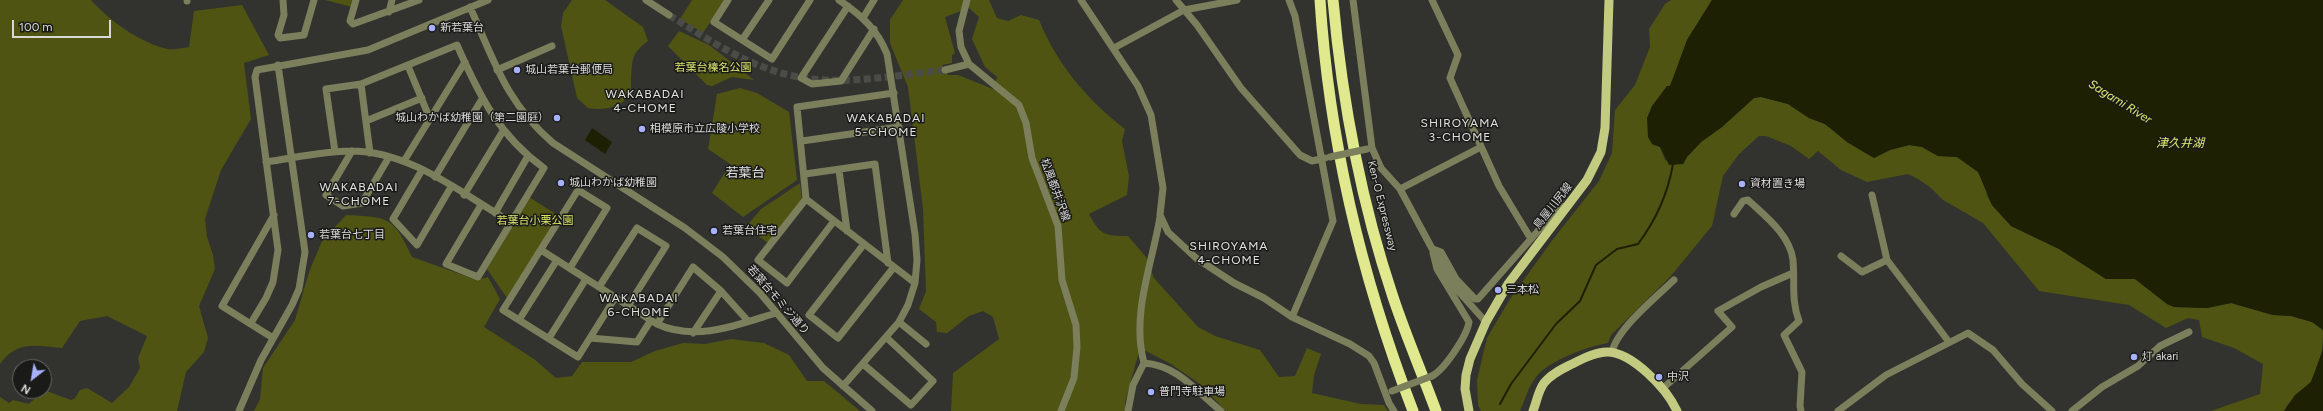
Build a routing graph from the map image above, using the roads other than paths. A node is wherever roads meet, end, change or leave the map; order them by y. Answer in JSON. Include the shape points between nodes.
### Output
{"nodes":[{"id":1,"x":283,"y":0,"type":"edge"},
{"id":2,"x":314,"y":0,"type":"edge"},
{"id":3,"x":356,"y":0,"type":"edge"},
{"id":4,"x":392,"y":0,"type":"edge"},
{"id":5,"x":419,"y":0,"type":"edge"},
{"id":6,"x":488,"y":0,"type":"edge"},
{"id":7,"x":646,"y":0,"type":"edge"},
{"id":8,"x":728,"y":0,"type":"edge"},
{"id":9,"x":768,"y":0,"type":"edge"},
{"id":10,"x":810,"y":0,"type":"edge"},
{"id":11,"x":839,"y":0,"type":"edge"},
{"id":12,"x":874,"y":0,"type":"edge"},
{"id":13,"x":967,"y":0,"type":"edge"},
{"id":14,"x":1081,"y":0,"type":"edge"},
{"id":15,"x":1176,"y":0,"type":"edge"},
{"id":16,"x":1237,"y":0,"type":"edge"},
{"id":17,"x":1289,"y":0,"type":"edge"},
{"id":18,"x":1320,"y":0,"type":"edge"},
{"id":19,"x":1332,"y":0,"type":"edge"},
{"id":20,"x":1353,"y":0,"type":"edge"},
{"id":21,"x":1432,"y":0,"type":"edge"},
{"id":22,"x":1609,"y":0,"type":"edge"},
{"id":23,"x":848,"y":6,"type":"junction"},
{"id":24,"x":470,"y":7,"type":"junction"},
{"id":25,"x":1184,"y":10,"type":"junction"},
{"id":26,"x":389,"y":12,"type":"junction"},
{"id":27,"x":669,"y":15,"type":"tunnel mouth"},
{"id":28,"x":863,"y":18,"type":"junction"},
{"id":29,"x":874,"y":29,"type":"junction"},
{"id":30,"x":742,"y":40,"type":"junction"},
{"id":31,"x":552,"y":46,"type":"dead end"},
{"id":32,"x":1114,"y":48,"type":"junction"},
{"id":33,"x":465,"y":62,"type":"junction"},
{"id":34,"x":969,"y":64,"type":"junction"},
{"id":35,"x":278,"y":65,"type":"junction"},
{"id":36,"x":408,"y":66,"type":"junction"},
{"id":37,"x":497,"y":70,"type":"junction"},
{"id":38,"x":945,"y":70,"type":"tunnel mouth"},
{"id":39,"x":361,"y":84,"type":"junction"},
{"id":40,"x":894,"y":93,"type":"junction"},
{"id":41,"x":422,"y":98,"type":"junction"},
{"id":42,"x":482,"y":99,"type":"junction"},
{"id":43,"x":430,"y":119,"type":"junction"},
{"id":44,"x":366,"y":121,"type":"junction"},
{"id":45,"x":900,"y":127,"type":"junction"},
{"id":46,"x":503,"y":131,"type":"junction"},
{"id":47,"x":802,"y":141,"type":"junction"},
{"id":48,"x":1481,"y":147,"type":"junction"},
{"id":49,"x":1369,"y":149,"type":"junction"},
{"id":50,"x":352,"y":151,"type":"junction"},
{"id":51,"x":335,"y":152,"type":"junction"},
{"id":52,"x":370,"y":153,"type":"junction"},
{"id":53,"x":528,"y":156,"type":"junction"},
{"id":54,"x":389,"y":157,"type":"junction"},
{"id":55,"x":292,"y":159,"type":"junction"},
{"id":56,"x":1321,"y":159,"type":"junction"},
{"id":57,"x":404,"y":161,"type":"junction"},
{"id":58,"x":266,"y":162,"type":"junction"},
{"id":59,"x":422,"y":170,"type":"junction"},
{"id":60,"x":839,"y":170,"type":"junction"},
{"id":61,"x":805,"y":174,"type":"junction"},
{"id":62,"x":435,"y":177,"type":"junction"},
{"id":63,"x":451,"y":187,"type":"junction"},
{"id":64,"x":1400,"y":189,"type":"junction"},
{"id":65,"x":464,"y":194,"type":"junction"},
{"id":66,"x":1872,"y":195,"type":"dead end"},
{"id":67,"x":806,"y":199,"type":"junction"},
{"id":68,"x":481,"y":204,"type":"junction"},
{"id":69,"x":1567,"y":207,"type":"junction"},
{"id":70,"x":494,"y":213,"type":"junction"},
{"id":71,"x":1734,"y":214,"type":"dead end"},
{"id":72,"x":274,"y":215,"type":"junction"},
{"id":73,"x":1160,"y":215,"type":"junction"},
{"id":74,"x":834,"y":221,"type":"junction"},
{"id":75,"x":511,"y":222,"type":"junction"},
{"id":76,"x":846,"y":231,"type":"junction"},
{"id":77,"x":1531,"y":239,"type":"junction"},
{"id":78,"x":864,"y":244,"type":"junction"},
{"id":79,"x":1433,"y":249,"type":"junction"},
{"id":80,"x":541,"y":250,"type":"junction"},
{"id":81,"x":1842,"y":256,"type":"dead end"},
{"id":82,"x":557,"y":260,"type":"junction"},
{"id":83,"x":1887,"y":260,"type":"junction"},
{"id":84,"x":891,"y":265,"type":"junction"},
{"id":85,"x":570,"y":268,"type":"junction"},
{"id":86,"x":1793,"y":273,"type":"junction"},
{"id":87,"x":586,"y":279,"type":"junction"},
{"id":88,"x":1674,"y":280,"type":"dead end"},
{"id":89,"x":915,"y":283,"type":"junction"},
{"id":90,"x":599,"y":287,"type":"junction"},
{"id":91,"x":721,"y":291,"type":"junction"},
{"id":92,"x":615,"y":298,"type":"junction"},
{"id":93,"x":628,"y":306,"type":"junction"},
{"id":94,"x":776,"y":313,"type":"junction"},
{"id":95,"x":1292,"y":317,"type":"junction"},
{"id":96,"x":519,"y":320,"type":"junction"},
{"id":97,"x":748,"y":321,"type":"junction"},
{"id":98,"x":654,"y":322,"type":"junction"},
{"id":99,"x":899,"y":322,"type":"junction"},
{"id":100,"x":1486,"y":322,"type":"junction"},
{"id":101,"x":251,"y":323,"type":"junction"},
{"id":102,"x":2189,"y":332,"type":"dead end"},
{"id":103,"x":693,"y":333,"type":"junction"},
{"id":104,"x":273,"y":338,"type":"junction"},
{"id":105,"x":548,"y":338,"type":"junction"},
{"id":106,"x":590,"y":338,"type":"junction"},
{"id":107,"x":887,"y":338,"type":"junction"},
{"id":108,"x":1949,"y":342,"type":"junction"},
{"id":109,"x":926,"y":344,"type":"dead end"},
{"id":110,"x":1612,"y":352,"type":"junction"},
{"id":111,"x":1144,"y":363,"type":"junction"},
{"id":112,"x":863,"y":364,"type":"junction"},
{"id":113,"x":843,"y":386,"type":"junction"},
{"id":114,"x":1662,"y":389,"type":"junction"},
{"id":115,"x":1389,"y":392,"type":"junction"},
{"id":116,"x":1675,"y":410,"type":"edge"},
{"id":117,"x":239,"y":411,"type":"edge"},
{"id":118,"x":872,"y":411,"type":"edge"},
{"id":119,"x":1061,"y":411,"type":"edge"},
{"id":120,"x":1128,"y":411,"type":"edge"},
{"id":121,"x":1221,"y":411,"type":"edge"},
{"id":122,"x":1394,"y":411,"type":"edge"},
{"id":123,"x":1413,"y":411,"type":"edge"},
{"id":124,"x":1436,"y":411,"type":"edge"},
{"id":125,"x":1469,"y":411,"type":"edge"},
{"id":126,"x":1533,"y":411,"type":"edge"},
{"id":127,"x":1802,"y":411,"type":"edge"},
{"id":128,"x":1838,"y":411,"type":"edge"},
{"id":129,"x":2052,"y":411,"type":"edge"},
{"id":130,"x":2072,"y":411,"type":"edge"}],
"edges":[{"from":1,"to":2,"type":"street","via":[[284,15],[278,35],[280,38],[304,35]]},
{"from":3,"to":26,"type":"street","via":[[350,20],[352,24]]},
{"from":4,"to":26,"type":"street"},
{"from":5,"to":26,"type":"street"},
{"from":6,"to":24,"type":"street"},
{"from":7,"to":27,"type":"street"},
{"from":8,"to":30,"type":"street","via":[[714,22]]},
{"from":9,"to":30,"type":"street"},
{"from":10,"to":30,"type":"street","via":[[772,59]]},
{"from":11,"to":23,"type":"street"},
{"from":12,"to":28,"type":"street"},
{"from":13,"to":34,"type":"street","name":"松風都井沢線","via":[[959,31],[961,47]]},
{"from":14,"to":32,"type":"street"},
{"from":15,"to":25,"type":"street"},
{"from":16,"to":25,"type":"street"},
{"from":17,"to":56,"type":"street","via":[[1295,16]]},
{"from":18,"to":123,"type":"highway","via":[[1326,68],[1343,172],[1373,295]]},
{"from":19,"to":124,"type":"highway","name":"Ken-O Expressway","via":[[1347,111],[1374,236],[1393,297]]},
{"from":20,"to":49,"type":"street"},
{"from":21,"to":48,"type":"street","via":[[1458,55],[1450,78]]},
{"from":22,"to":69,"type":"main road","name":"鳥屋川尻線","via":[[1603,146],[1592,173]]},
{"from":23,"to":28,"type":"street"},
{"from":23,"to":29,"type":"street","via":[[801,78],[812,84],[841,81]]},
{"from":24,"to":35,"type":"street","via":[[368,50]]},
{"from":24,"to":37,"type":"street","name":"若葉台モミジ通り"},
{"from":25,"to":32,"type":"street"},
{"from":25,"to":56,"type":"street","via":[[1241,88],[1300,155],[1312,161]]},
{"from":28,"to":29,"type":"street"},
{"from":29,"to":40,"type":"street","via":[[887,54]]},
{"from":31,"to":37,"type":"street"},
{"from":32,"to":73,"type":"street","via":[[1138,86],[1151,115],[1163,188]]},
{"from":33,"to":36,"type":"street","via":[[457,45]]},
{"from":33,"to":42,"type":"street"},
{"from":33,"to":43,"type":"street"},
{"from":34,"to":38,"type":"street"},
{"from":34,"to":119,"type":"street","name":"松風都井沢線","via":[[1019,105],[1026,123],[1032,158],[1058,226],[1062,280],[1076,325],[1077,347],[1074,378]]},
{"from":35,"to":55,"type":"street"},
{"from":35,"to":58,"type":"street","via":[[259,69],[255,74]]},
{"from":36,"to":39,"type":"street"},
{"from":36,"to":41,"type":"street"},
{"from":37,"to":94,"type":"street","name":"若葉台モミジ通り","via":[[513,101],[538,130],[553,143],[703,240],[744,276]]},
{"from":39,"to":44,"type":"street"},
{"from":39,"to":51,"type":"street","via":[[326,89]]},
{"from":40,"to":45,"type":"street"},
{"from":40,"to":47,"type":"street","via":[[797,107]]},
{"from":41,"to":43,"type":"street"},
{"from":41,"to":44,"type":"street"},
{"from":42,"to":46,"type":"street"},
{"from":42,"to":62,"type":"street"},
{"from":43,"to":57,"type":"street"},
{"from":44,"to":52,"type":"street"},
{"from":45,"to":47,"type":"street"},
{"from":45,"to":89,"type":"street","via":[[917,254]]},
{"from":46,"to":53,"type":"street"},
{"from":46,"to":65,"type":"street"},
{"from":47,"to":61,"type":"street"},
{"from":48,"to":64,"type":"street"},
{"from":48,"to":77,"type":"street","via":[[1499,186]]},
{"from":49,"to":56,"type":"street","bridge":true},
{"from":49,"to":64,"type":"street","via":[[1381,168]]},
{"from":50,"to":51,"type":"street"},
{"from":50,"to":52,"type":"street"},
{"from":50,"to":54,"type":"street","via":[[326,196],[343,206],[362,204]]},
{"from":51,"to":55,"type":"street"},
{"from":52,"to":54,"type":"street"},
{"from":53,"to":70,"type":"street"},
{"from":53,"to":75,"type":"street","via":[[544,168]]},
{"from":54,"to":57,"type":"street"},
{"from":55,"to":58,"type":"street"},
{"from":55,"to":104,"type":"street","via":[[305,252],[299,289]]},
{"from":56,"to":95,"type":"street","via":[[1333,221]]},
{"from":57,"to":59,"type":"street"},
{"from":58,"to":72,"type":"street"},
{"from":59,"to":62,"type":"street"},
{"from":59,"to":63,"type":"street","via":[[393,219],[417,245]]},
{"from":60,"to":61,"type":"street"},
{"from":60,"to":76,"type":"street"},
{"from":60,"to":84,"type":"street","via":[[875,164]]},
{"from":61,"to":67,"type":"street"},
{"from":62,"to":63,"type":"street"},
{"from":63,"to":65,"type":"street"},
{"from":64,"to":79,"type":"street"},
{"from":65,"to":68,"type":"street"},
{"from":66,"to":83,"type":"street"},
{"from":67,"to":74,"type":"street"},
{"from":67,"to":74,"type":"street","via":[[758,260],[764,265],[787,282]]},
{"from":68,"to":70,"type":"street"},
{"from":68,"to":75,"type":"street","via":[[446,264],[478,277]]},
{"from":69,"to":77,"type":"street","via":[[1560,206]]},
{"from":69,"to":100,"type":"main road","name":"鳥屋川尻線","via":[[1508,284]]},
{"from":70,"to":75,"type":"street"},
{"from":71,"to":86,"type":"street","via":[[1745,199],[1761,213],[1782,234],[1790,249]]},
{"from":72,"to":101,"type":"street","via":[[278,250],[273,282]]},
{"from":72,"to":101,"type":"street","via":[[222,306]]},
{"from":73,"to":95,"type":"street","via":[[1168,232],[1196,258]]},
{"from":73,"to":111,"type":"street","via":[[1144,289],[1139,343]]},
{"from":74,"to":76,"type":"street"},
{"from":76,"to":78,"type":"street"},
{"from":77,"to":79,"type":"street","via":[[1477,299],[1456,279],[1441,252]]},
{"from":78,"to":84,"type":"street"},
{"from":78,"to":84,"type":"street","via":[[809,315],[838,338]]},
{"from":79,"to":100,"type":"street","via":[[1450,282]]},
{"from":79,"to":115,"type":"street","bridge":true,"via":[[1432,257],[1437,269],[1469,322],[1443,368],[1432,376]]},
{"from":80,"to":82,"type":"street"},
{"from":80,"to":85,"type":"street","via":[[578,190],[607,208]]},
{"from":80,"to":96,"type":"street","via":[[503,310]]},
{"from":81,"to":83,"type":"street","via":[[1862,272]]},
{"from":82,"to":85,"type":"street"},
{"from":82,"to":96,"type":"street"},
{"from":83,"to":108,"type":"street"},
{"from":84,"to":89,"type":"street"},
{"from":85,"to":87,"type":"street"},
{"from":86,"to":114,"type":"street","via":[[1718,311],[1732,327]]},
{"from":86,"to":127,"type":"street","via":[[1793,298],[1799,321],[1784,335],[1802,372]]},
{"from":87,"to":90,"type":"street"},
{"from":87,"to":105,"type":"street"},
{"from":88,"to":110,"type":"street","via":[[1627,326],[1615,341]]},
{"from":89,"to":99,"type":"street","via":[[908,306]]},
{"from":90,"to":92,"type":"street"},
{"from":90,"to":93,"type":"street","via":[[637,228],[666,246]]},
{"from":91,"to":97,"type":"street"},
{"from":91,"to":98,"type":"street","via":[[694,267]]},
{"from":91,"to":103,"type":"street"},
{"from":92,"to":93,"type":"street"},
{"from":92,"to":106,"type":"street"},
{"from":93,"to":98,"type":"street"},
{"from":94,"to":97,"type":"street"},
{"from":94,"to":113,"type":"street","name":"若葉台モミジ通り","via":[[805,349]]},
{"from":95,"to":115,"type":"street","via":[[1350,344],[1369,356]]},
{"from":96,"to":105,"type":"street"},
{"from":97,"to":103,"type":"street"},
{"from":98,"to":103,"type":"street","via":[[675,331]]},
{"from":98,"to":106,"type":"street","via":[[637,342]]},
{"from":99,"to":107,"type":"street"},
{"from":99,"to":109,"type":"street"},
{"from":100,"to":125,"type":"main road","name":"鳥屋川尻線","via":[[1466,375],[1465,389]]},
{"from":101,"to":104,"type":"street"},
{"from":102,"to":130,"type":"street","via":[[2160,346],[2138,366],[2102,387]]},
{"from":104,"to":117,"type":"street"},
{"from":105,"to":106,"type":"street","via":[[578,357]]},
{"from":107,"to":112,"type":"street"},
{"from":107,"to":112,"type":"street","via":[[933,381],[911,405]]},
{"from":108,"to":128,"type":"street","via":[[1886,375]]},
{"from":108,"to":129,"type":"street","via":[[1968,333],[1985,343],[2022,384]]},
{"from":110,"to":114,"type":"main road","via":[[1627,358]]},
{"from":110,"to":126,"type":"main road","via":[[1596,354],[1550,377],[1541,387]]},
{"from":111,"to":120,"type":"street","via":[[1132,390]]},
{"from":111,"to":121,"type":"street","via":[[1162,365],[1172,371]]},
{"from":112,"to":113,"type":"street"},
{"from":113,"to":118,"type":"street","name":"若葉台モミジ通り"},
{"from":114,"to":116,"type":"main road"},
{"from":115,"to":122,"type":"street"}]}
